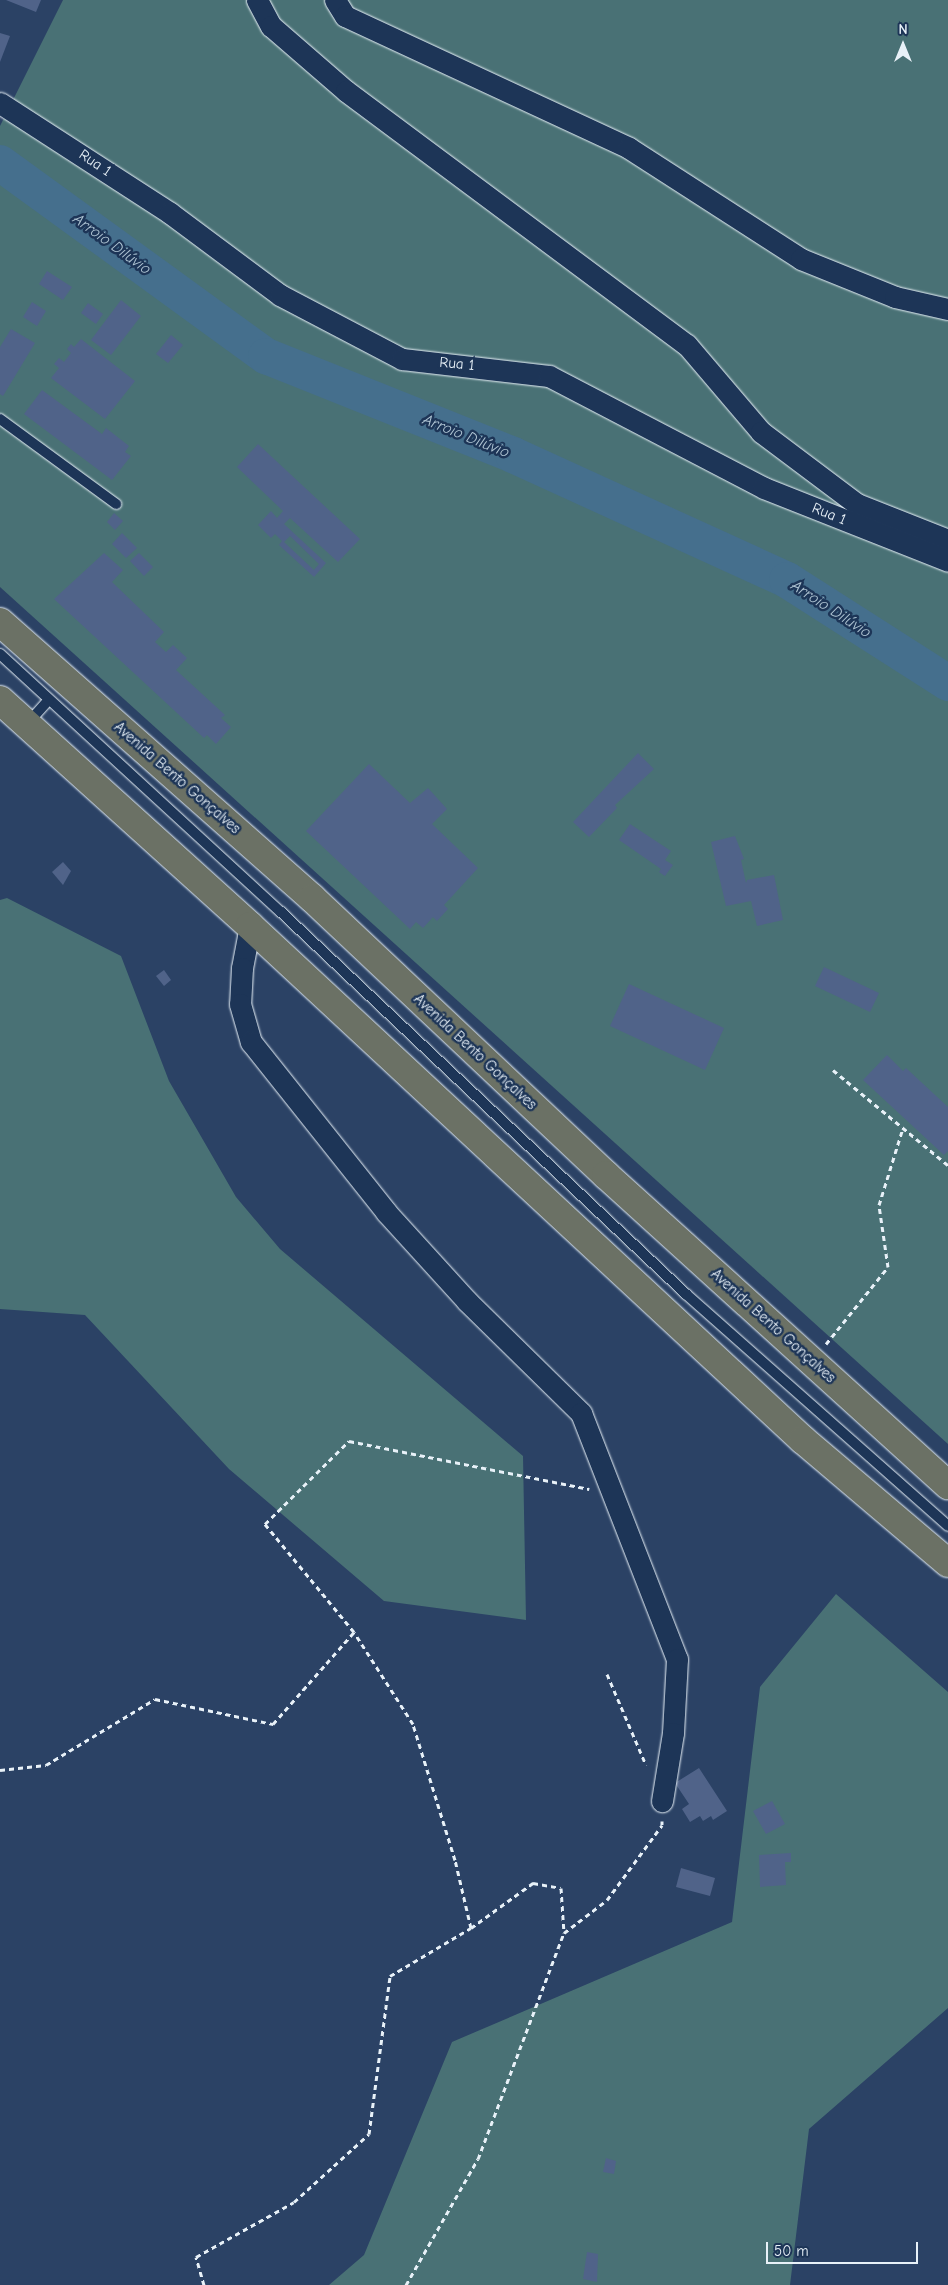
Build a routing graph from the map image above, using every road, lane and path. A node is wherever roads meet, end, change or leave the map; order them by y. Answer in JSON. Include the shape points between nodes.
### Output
{"nodes":[{"id":1,"x":257,"y":0,"type":"edge"},
{"id":2,"x":335,"y":0,"type":"edge"},
{"id":3,"x":0,"y":103,"type":"edge"},
{"id":4,"x":948,"y":309,"type":"edge"},
{"id":5,"x":0,"y":419,"type":"edge"},
{"id":6,"x":116,"y":504,"type":"dead end"},
{"id":7,"x":948,"y":540,"type":"edge"},
{"id":8,"x":948,"y":561,"type":"edge"},
{"id":9,"x":0,"y":622,"type":"edge"},
{"id":10,"x":0,"y":654,"type":"edge"},
{"id":11,"x":0,"y":700,"type":"edge"},
{"id":12,"x":50,"y":700,"type":"junction"},
{"id":13,"x":27,"y":724,"type":"junction"},
{"id":14,"x":250,"y":926,"type":"junction"},
{"id":15,"x":833,"y":1070,"type":"dead end"},
{"id":16,"x":903,"y":1128,"type":"junction"},
{"id":17,"x":947,"y":1162,"type":"edge"},
{"id":18,"x":826,"y":1344,"type":"dead end"},
{"id":19,"x":948,"y":1485,"type":"edge"},
{"id":20,"x":614,"y":1494,"type":"junction"},
{"id":21,"x":948,"y":1526,"type":"edge"},
{"id":22,"x":948,"y":1563,"type":"edge"},
{"id":23,"x":354,"y":1632,"type":"junction"},
{"id":24,"x":607,"y":1674,"type":"dead end"},
{"id":25,"x":0,"y":1770,"type":"edge"},
{"id":26,"x":662,"y":1801,"type":"junction"},
{"id":27,"x":471,"y":1928,"type":"junction"},
{"id":28,"x":564,"y":1933,"type":"junction"},
{"id":29,"x":204,"y":2285,"type":"edge"},
{"id":30,"x":406,"y":2285,"type":"edge"}],
"edges":[{"from":1,"to":7,"type":"street","name":"Rua 1","via":[[271,26],[346,91],[687,345],[761,432],[858,504]]},
{"from":2,"to":4,"type":"street","via":[[345,16],[629,148],[801,259],[895,297]]},
{"from":3,"to":8,"type":"street","name":"Rua 1","via":[[170,213],[280,295],[402,359],[549,376],[764,488]]},
{"from":5,"to":6,"type":"lane"},
{"from":9,"to":19,"type":"main road","name":"Avenida Bento Gonçalves","via":[[312,898],[606,1175]]},
{"from":10,"to":12,"type":"lane"},
{"from":11,"to":13,"type":"main road"},
{"from":12,"to":13,"type":"lane"},
{"from":12,"to":21,"type":"lane","via":[[288,918],[686,1294]]},
{"from":13,"to":14,"type":"main road"},
{"from":14,"to":20,"type":"street","via":[[242,968],[240,1004],[251,1042],[386,1212],[467,1302],[581,1413]]},
{"from":14,"to":22,"type":"main road","via":[[803,1440]]},
{"from":15,"to":16,"type":"path"},
{"from":16,"to":17,"type":"path"},
{"from":16,"to":18,"type":"path","via":[[879,1205],[888,1267]]},
{"from":20,"to":23,"type":"path","via":[[349,1441],[265,1524]]},
{"from":20,"to":26,"type":"street","via":[[677,1660],[673,1733]]},
{"from":23,"to":25,"type":"path","via":[[273,1724],[155,1699],[46,1765]]},
{"from":23,"to":27,"type":"path","via":[[413,1724],[455,1860]]},
{"from":24,"to":26,"type":"path"},
{"from":26,"to":28,"type":"path","via":[[662,1825],[607,1900]]},
{"from":27,"to":28,"type":"path","via":[[534,1883],[561,1888]]},
{"from":27,"to":29,"type":"path","via":[[390,1976],[369,2134],[294,2202],[196,2257]]},
{"from":28,"to":30,"type":"path","via":[[478,2160]]}]}
